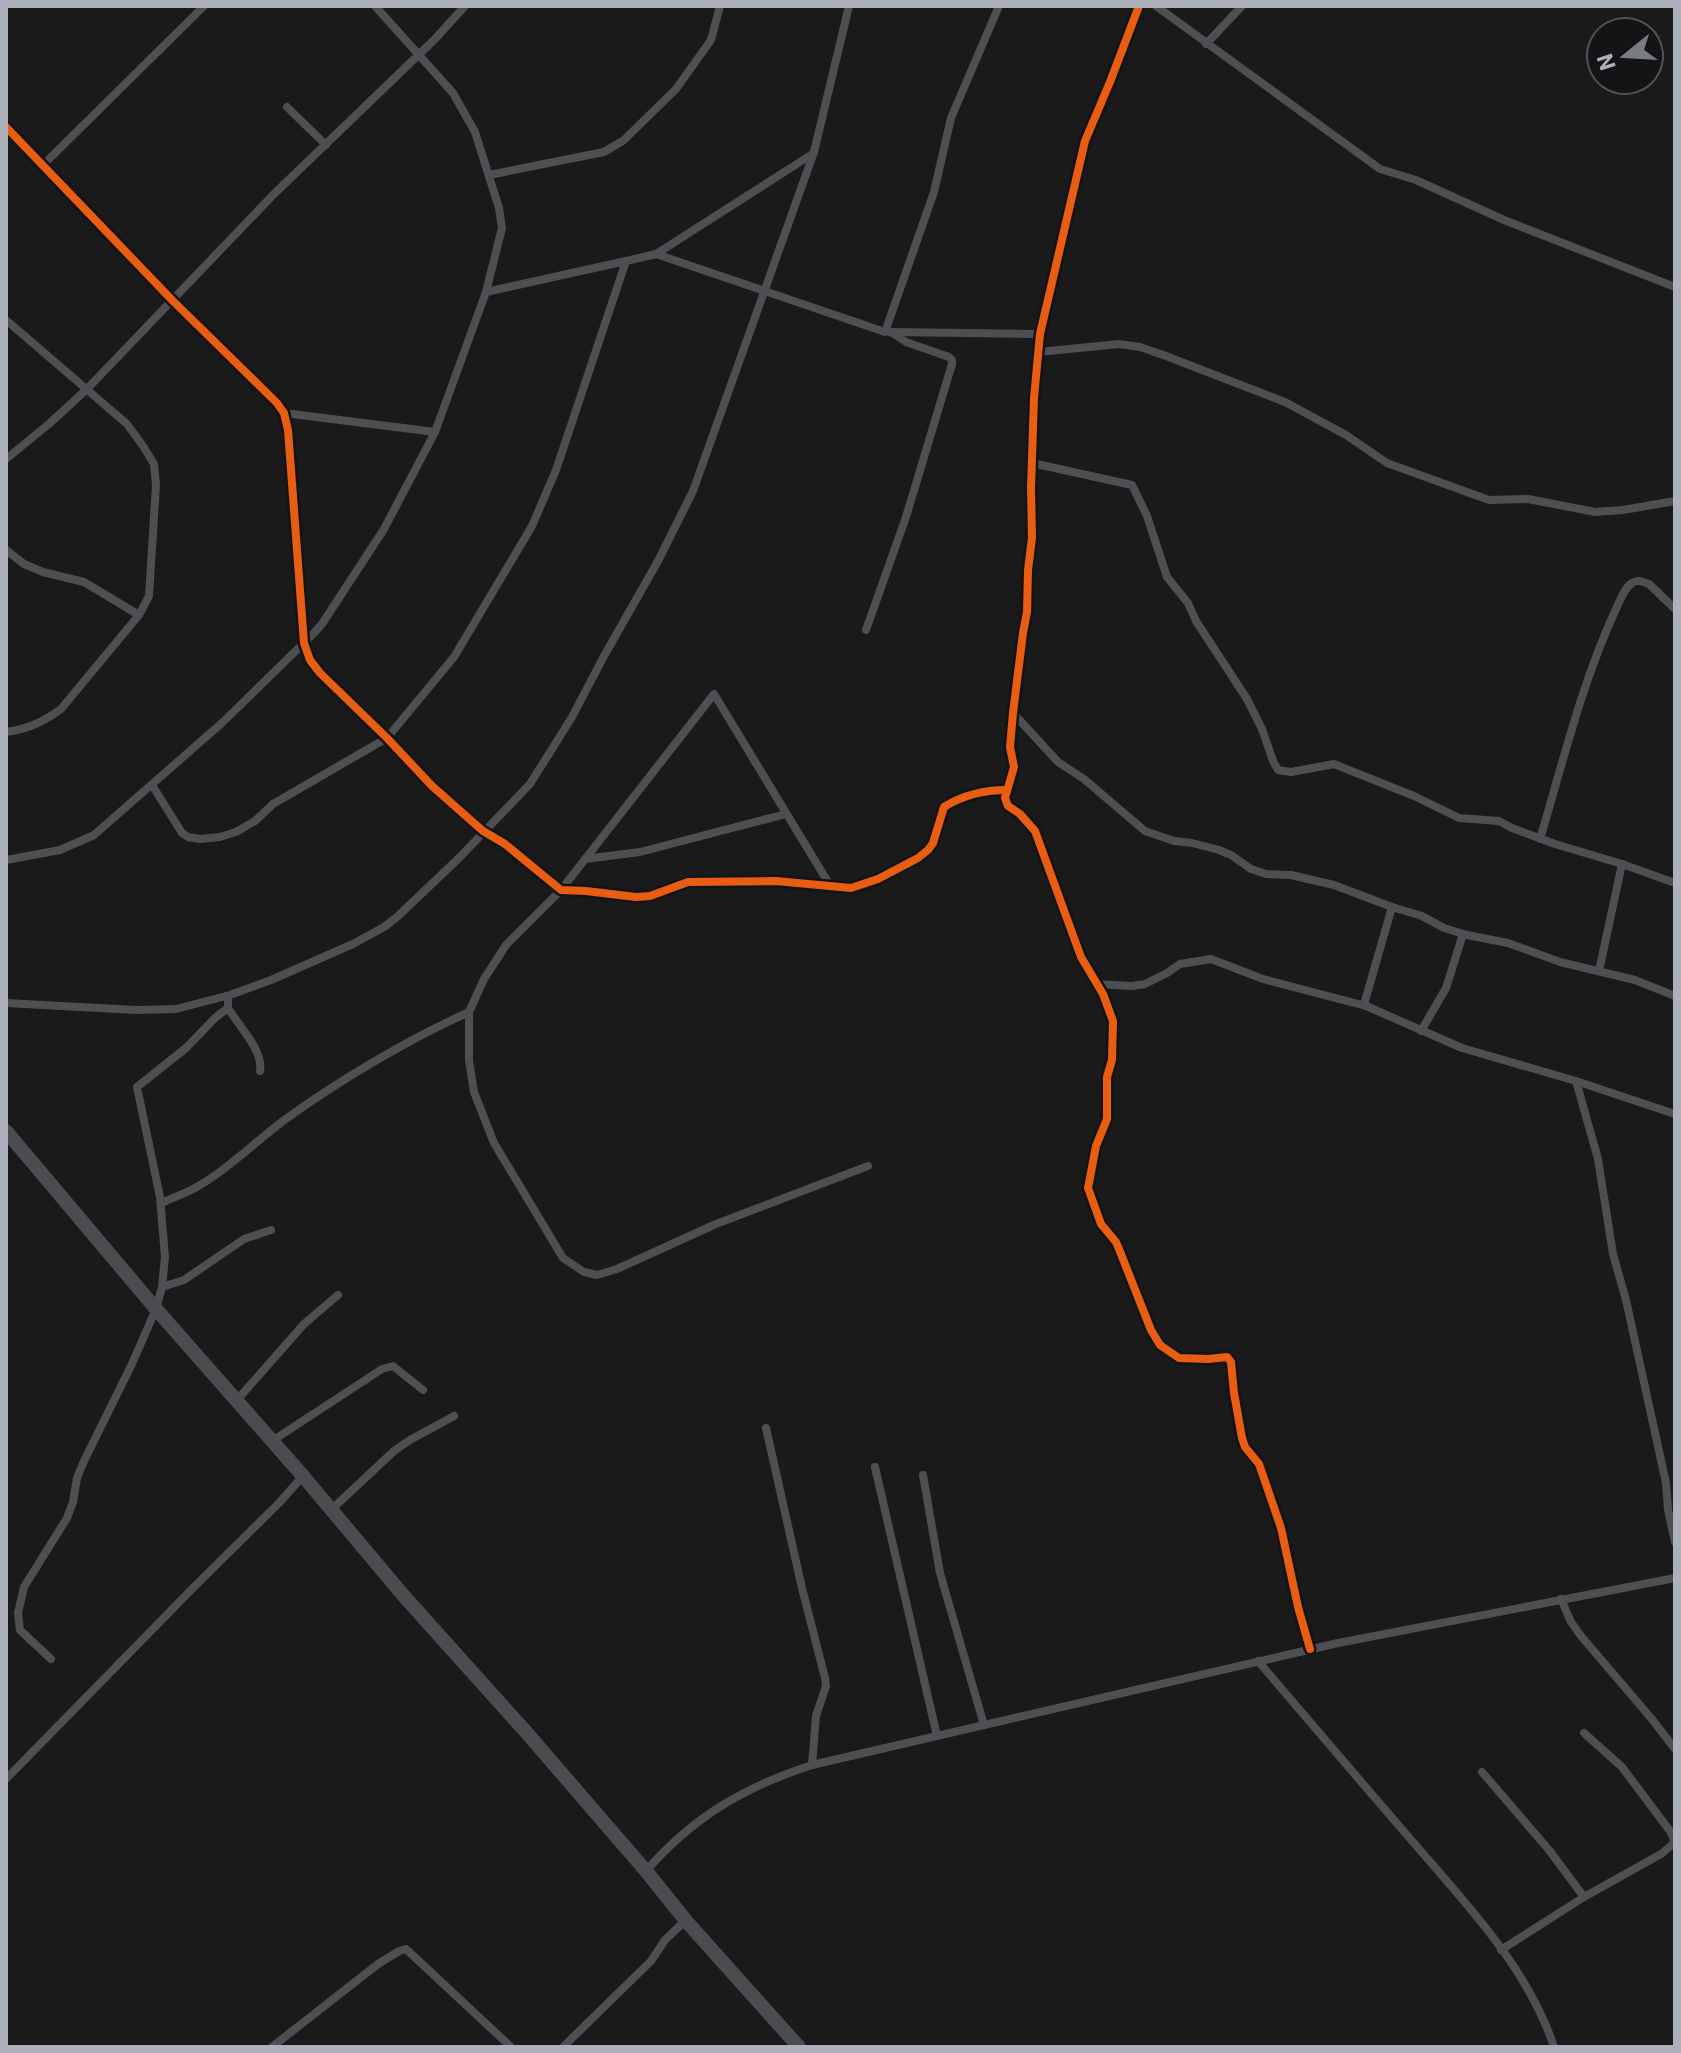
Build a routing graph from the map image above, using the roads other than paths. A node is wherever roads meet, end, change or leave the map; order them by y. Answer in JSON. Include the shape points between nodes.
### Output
{"nodes":[{"id":1,"x":204,"y":6,"type":"edge"},
{"id":2,"x":375,"y":6,"type":"edge"},
{"id":3,"x":465,"y":6,"type":"edge"},
{"id":4,"x":720,"y":6,"type":"edge"},
{"id":5,"x":849,"y":6,"type":"edge"},
{"id":6,"x":999,"y":6,"type":"edge"},
{"id":7,"x":1139,"y":6,"type":"edge"},
{"id":8,"x":1156,"y":6,"type":"edge"},
{"id":9,"x":1242,"y":6,"type":"edge"},
{"id":10,"x":1206,"y":44,"type":"junction"},
{"id":11,"x":418,"y":55,"type":"junction"},
{"id":12,"x":287,"y":107,"type":"dead end"},
{"id":13,"x":6,"y":127,"type":"edge"},
{"id":14,"x":326,"y":145,"type":"junction"},
{"id":15,"x":814,"y":152,"type":"junction"},
{"id":16,"x":43,"y":165,"type":"junction"},
{"id":17,"x":489,"y":175,"type":"junction"},
{"id":18,"x":656,"y":254,"type":"junction"},
{"id":19,"x":626,"y":261,"type":"junction"},
{"id":20,"x":1675,"y":287,"type":"edge"},
{"id":21,"x":767,"y":290,"type":"junction"},
{"id":22,"x":486,"y":292,"type":"junction"},
{"id":23,"x":173,"y":301,"type":"junction"},
{"id":24,"x":6,"y":320,"type":"edge"},
{"id":25,"x":888,"y":332,"type":"junction"},
{"id":26,"x":1040,"y":334,"type":"junction"},
{"id":27,"x":1039,"y":352,"type":"junction"},
{"id":28,"x":87,"y":389,"type":"junction"},
{"id":29,"x":284,"y":413,"type":"junction"},
{"id":30,"x":435,"y":432,"type":"junction"},
{"id":31,"x":6,"y":459,"type":"edge"},
{"id":32,"x":1032,"y":463,"type":"junction"},
{"id":33,"x":1675,"y":501,"type":"edge"},
{"id":34,"x":6,"y":550,"type":"edge"},
{"id":35,"x":1675,"y":609,"type":"edge"},
{"id":36,"x":139,"y":615,"type":"junction"},
{"id":37,"x":866,"y":630,"type":"dead end"},
{"id":38,"x":304,"y":643,"type":"junction"},
{"id":39,"x":1013,"y":713,"type":"junction"},
{"id":40,"x":6,"y":732,"type":"edge"},
{"id":41,"x":387,"y":738,"type":"junction"},
{"id":42,"x":152,"y":785,"type":"junction"},
{"id":43,"x":1007,"y":790,"type":"junction"},
{"id":44,"x":786,"y":814,"type":"junction"},
{"id":45,"x":483,"y":831,"type":"junction"},
{"id":46,"x":1540,"y":839,"type":"junction"},
{"id":47,"x":585,"y":859,"type":"junction"},
{"id":48,"x":6,"y":860,"type":"edge"},
{"id":49,"x":1622,"y":864,"type":"junction"},
{"id":50,"x":1675,"y":883,"type":"edge"},
{"id":51,"x":831,"y":887,"type":"junction"},
{"id":52,"x":561,"y":890,"type":"junction"},
{"id":53,"x":1392,"y":907,"type":"junction"},
{"id":54,"x":1463,"y":934,"type":"junction"},
{"id":55,"x":1599,"y":971,"type":"junction"},
{"id":56,"x":1095,"y":984,"type":"junction"},
{"id":57,"x":228,"y":996,"type":"junction"},
{"id":58,"x":1675,"y":996,"type":"edge"},
{"id":59,"x":6,"y":1003,"type":"edge"},
{"id":60,"x":1366,"y":1006,"type":"junction"},
{"id":61,"x":228,"y":1008,"type":"junction"},
{"id":62,"x":469,"y":1012,"type":"junction"},
{"id":63,"x":1421,"y":1031,"type":"junction"},
{"id":64,"x":260,"y":1071,"type":"dead end"},
{"id":65,"x":1576,"y":1081,"type":"junction"},
{"id":66,"x":1675,"y":1114,"type":"edge"},
{"id":67,"x":6,"y":1131,"type":"edge"},
{"id":68,"x":868,"y":1166,"type":"dead end"},
{"id":69,"x":161,"y":1203,"type":"junction"},
{"id":70,"x":271,"y":1230,"type":"dead end"},
{"id":71,"x":162,"y":1287,"type":"junction"},
{"id":72,"x":338,"y":1295,"type":"dead end"},
{"id":73,"x":156,"y":1309,"type":"junction"},
{"id":74,"x":423,"y":1390,"type":"dead end"},
{"id":75,"x":237,"y":1400,"type":"junction"},
{"id":76,"x":454,"y":1416,"type":"dead end"},
{"id":77,"x":766,"y":1428,"type":"dead end"},
{"id":78,"x":272,"y":1441,"type":"junction"},
{"id":79,"x":875,"y":1467,"type":"dead end"},
{"id":80,"x":923,"y":1475,"type":"dead end"},
{"id":81,"x":303,"y":1476,"type":"junction"},
{"id":82,"x":331,"y":1510,"type":"junction"},
{"id":83,"x":1675,"y":1542,"type":"edge"},
{"id":84,"x":1675,"y":1578,"type":"edge"},
{"id":85,"x":1561,"y":1599,"type":"junction"},
{"id":86,"x":1310,"y":1649,"type":"junction"},
{"id":87,"x":51,"y":1659,"type":"dead end"},
{"id":88,"x":1258,"y":1661,"type":"junction"},
{"id":89,"x":984,"y":1725,"type":"junction"},
{"id":90,"x":1584,"y":1733,"type":"dead end"},
{"id":91,"x":937,"y":1736,"type":"junction"},
{"id":92,"x":1675,"y":1749,"type":"edge"},
{"id":93,"x":812,"y":1765,"type":"junction"},
{"id":94,"x":1482,"y":1772,"type":"dead end"},
{"id":95,"x":6,"y":1779,"type":"edge"},
{"id":96,"x":646,"y":1871,"type":"junction"},
{"id":97,"x":1584,"y":1897,"type":"junction"},
{"id":98,"x":686,"y":1920,"type":"junction"},
{"id":99,"x":1501,"y":1950,"type":"junction"},
{"id":100,"x":272,"y":2047,"type":"edge"},
{"id":101,"x":511,"y":2047,"type":"edge"},
{"id":102,"x":563,"y":2047,"type":"edge"},
{"id":103,"x":799,"y":2047,"type":"edge"},
{"id":104,"x":1554,"y":2047,"type":"edge"}],
"edges":[{"from":1,"to":16,"type":"street"},
{"from":2,"to":11,"type":"street"},
{"from":3,"to":11,"type":"street"},
{"from":4,"to":17,"type":"street","via":[[711,40],[685,77],[624,140],[604,152]]},
{"from":5,"to":15,"type":"street"},
{"from":6,"to":25,"type":"street","via":[[951,118],[934,192]]},
{"from":7,"to":26,"type":"street","via":[[1085,141]]},
{"from":8,"to":10,"type":"street"},
{"from":9,"to":10,"type":"street"},
{"from":10,"to":20,"type":"street","via":[[1380,169]]},
{"from":11,"to":14,"type":"street"},
{"from":11,"to":17,"type":"street","via":[[453,93],[475,132]]},
{"from":12,"to":14,"type":"street"},
{"from":13,"to":16,"type":"street"},
{"from":14,"to":23,"type":"street"},
{"from":15,"to":18,"type":"street"},
{"from":15,"to":21,"type":"street"},
{"from":16,"to":23,"type":"street"},
{"from":17,"to":22,"type":"street","via":[[502,228]]},
{"from":18,"to":19,"type":"street"},
{"from":18,"to":21,"type":"street"},
{"from":19,"to":22,"type":"street"},
{"from":19,"to":41,"type":"street","via":[[532,526],[454,657]]},
{"from":21,"to":25,"type":"street"},
{"from":21,"to":45,"type":"street","via":[[693,491],[658,561],[539,771]]},
{"from":22,"to":30,"type":"street"},
{"from":23,"to":28,"type":"street"},
{"from":23,"to":29,"type":"street"},
{"from":24,"to":28,"type":"street"},
{"from":25,"to":26,"type":"street"},
{"from":25,"to":37,"type":"street","via":[[949,357],[952,364]]},
{"from":26,"to":27,"type":"street"},
{"from":27,"to":32,"type":"street"},
{"from":27,"to":33,"type":"street","via":[[1119,344],[1140,347],[1285,402],[1387,463],[1489,500],[1528,499],[1595,512]]},
{"from":28,"to":31,"type":"street"},
{"from":28,"to":36,"type":"street","via":[[127,424],[154,464],[149,596]]},
{"from":29,"to":30,"type":"street"},
{"from":29,"to":38,"type":"street"},
{"from":30,"to":38,"type":"street","via":[[384,529]]},
{"from":32,"to":39,"type":"street","via":[[1027,612]]},
{"from":32,"to":46,"type":"street","via":[[1132,485],[1167,577],[1247,699],[1278,770],[1334,764],[1459,818],[1499,821]]},
{"from":34,"to":36,"type":"street","via":[[43,572],[84,582]]},
{"from":35,"to":46,"type":"street","via":[[1644,582],[1631,583],[1625,590],[1585,689]]},
{"from":36,"to":40,"type":"street","via":[[61,709],[27,729]]},
{"from":38,"to":41,"type":"street","via":[[320,673]]},
{"from":38,"to":42,"type":"street"},
{"from":39,"to":43,"type":"street","via":[[1014,767]]},
{"from":39,"to":53,"type":"street","via":[[1058,762],[1145,831],[1219,850],[1266,874],[1334,885]]},
{"from":41,"to":42,"type":"street","via":[[273,804],[244,828],[220,837],[197,839],[182,833]]},
{"from":41,"to":45,"type":"street"},
{"from":42,"to":48,"type":"street","via":[[79,843]]},
{"from":43,"to":51,"type":"street","via":[[957,799],[944,807],[933,843],[918,858],[864,884]]},
{"from":43,"to":56,"type":"street","via":[[1008,806],[1039,839]]},
{"from":44,"to":47,"type":"street","via":[[640,852]]},
{"from":44,"to":47,"type":"street","via":[[714,694]]},
{"from":44,"to":51,"type":"street"},
{"from":45,"to":52,"type":"street"},
{"from":45,"to":57,"type":"street","via":[[384,927]]},
{"from":46,"to":49,"type":"street"},
{"from":47,"to":52,"type":"street"},
{"from":49,"to":50,"type":"street"},
{"from":49,"to":55,"type":"street"},
{"from":51,"to":52,"type":"street","via":[[776,881],[688,882],[636,897]]},
{"from":52,"to":62,"type":"street","via":[[506,945]]},
{"from":53,"to":54,"type":"street"},
{"from":53,"to":60,"type":"street"},
{"from":54,"to":55,"type":"street"},
{"from":54,"to":63,"type":"street","via":[[1446,988]]},
{"from":55,"to":58,"type":"street"},
{"from":56,"to":60,"type":"street","via":[[1145,984],[1180,964],[1211,959],[1263,979]]},
{"from":56,"to":86,"type":"street","via":[[1109,1008],[1113,1035],[1107,1119],[1088,1188],[1160,1345],[1179,1358],[1227,1357],[1231,1362],[1242,1438],[1259,1464],[1281,1528]]},
{"from":57,"to":59,"type":"street","via":[[176,1009]]},
{"from":57,"to":61,"type":"street"},
{"from":60,"to":63,"type":"street"},
{"from":61,"to":64,"type":"street","via":[[254,1046]]},
{"from":61,"to":69,"type":"street","via":[[137,1087]]},
{"from":62,"to":68,"type":"street","via":[[474,1092],[494,1143],[563,1258],[584,1272],[597,1275],[617,1269],[716,1224]]},
{"from":62,"to":69,"type":"street","via":[[322,1095],[207,1180]]},
{"from":63,"to":65,"type":"street"},
{"from":65,"to":66,"type":"street"},
{"from":65,"to":83,"type":"street","via":[[1598,1159],[1613,1254]]},
{"from":67,"to":73,"type":"main road"},
{"from":69,"to":71,"type":"street"},
{"from":70,"to":71,"type":"street","via":[[244,1239],[184,1280]]},
{"from":71,"to":73,"type":"street"},
{"from":72,"to":75,"type":"street","via":[[304,1324]]},
{"from":73,"to":75,"type":"main road"},
{"from":73,"to":87,"type":"street","via":[[84,1461],[67,1518],[20,1599],[20,1630]]},
{"from":74,"to":78,"type":"street","via":[[393,1366],[382,1369]]},
{"from":75,"to":78,"type":"main road"},
{"from":76,"to":82,"type":"street","via":[[394,1451]]},
{"from":77,"to":93,"type":"street","via":[[825,1678]]},
{"from":78,"to":81,"type":"main road"},
{"from":79,"to":91,"type":"street"},
{"from":80,"to":89,"type":"street","via":[[940,1573]]},
{"from":81,"to":82,"type":"main road"},
{"from":81,"to":95,"type":"street"},
{"from":82,"to":96,"type":"main road"},
{"from":84,"to":85,"type":"street"},
{"from":85,"to":86,"type":"street"},
{"from":85,"to":92,"type":"street","via":[[1581,1636]]},
{"from":86,"to":88,"type":"street"},
{"from":88,"to":89,"type":"street"},
{"from":88,"to":99,"type":"street"},
{"from":89,"to":91,"type":"street"},
{"from":90,"to":97,"type":"street","via":[[1622,1767],[1674,1839],[1661,1854]]},
{"from":91,"to":93,"type":"street"},
{"from":93,"to":96,"type":"street","via":[[733,1797],[677,1839]]},
{"from":94,"to":97,"type":"street"},
{"from":96,"to":98,"type":"main road"},
{"from":97,"to":99,"type":"street"},
{"from":98,"to":102,"type":"street"},
{"from":98,"to":103,"type":"main road"},
{"from":99,"to":104,"type":"street","via":[[1533,1996]]},
{"from":100,"to":101,"type":"street","via":[[378,1964],[406,1949]]}]}
